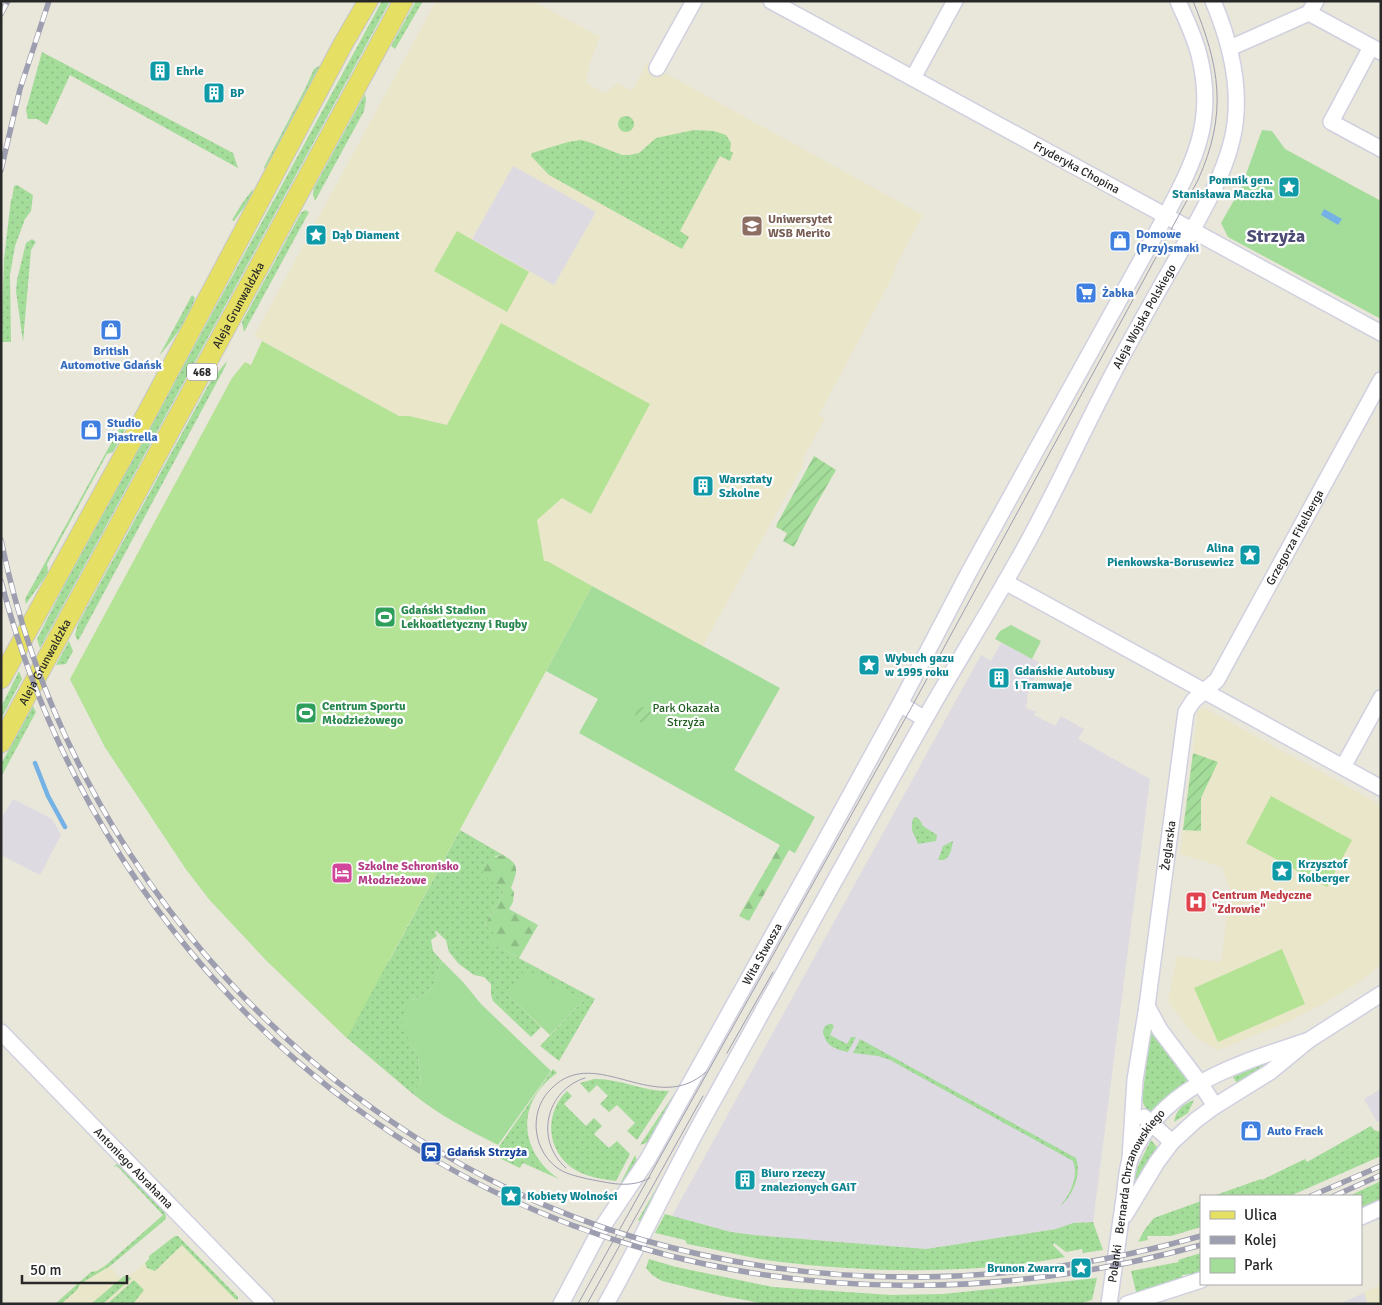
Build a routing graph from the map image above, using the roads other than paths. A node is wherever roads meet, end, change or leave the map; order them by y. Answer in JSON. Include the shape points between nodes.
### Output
{"nodes":[{"id":1,"x":368,"y":1,"type":"edge"},
{"id":2,"x":403,"y":1,"type":"edge"},
{"id":3,"x":694,"y":1,"type":"edge"},
{"id":4,"x":772,"y":1,"type":"edge"},
{"id":5,"x":955,"y":1,"type":"edge"},
{"id":6,"x":1178,"y":1,"type":"edge"},
{"id":7,"x":1213,"y":1,"type":"edge"},
{"id":8,"x":1313,"y":7,"type":"edge"},
{"id":9,"x":1230,"y":48,"type":"junction"},
{"id":10,"x":1376,"y":50,"type":"edge"},
{"id":11,"x":657,"y":68,"type":"dead end"},
{"id":12,"x":913,"y":78,"type":"junction"},
{"id":13,"x":1381,"y":149,"type":"edge"},
{"id":14,"x":1166,"y":217,"type":"junction"},
{"id":15,"x":1192,"y":231,"type":"junction"},
{"id":16,"x":1381,"y":333,"type":"edge"},
{"id":17,"x":1381,"y":380,"type":"edge"},
{"id":18,"x":1005,"y":582,"type":"junction"},
{"id":19,"x":1,"y":679,"type":"edge"},
{"id":20,"x":1204,"y":692,"type":"junction"},
{"id":21,"x":1381,"y":698,"type":"edge"},
{"id":22,"x":900,"y":704,"type":"junction"},
{"id":23,"x":925,"y":718,"type":"junction"},
{"id":24,"x":1,"y":743,"type":"edge"},
{"id":25,"x":1343,"y":767,"type":"junction"},
{"id":26,"x":1381,"y":788,"type":"edge"},
{"id":27,"x":1381,"y":994,"type":"edge"},
{"id":28,"x":1148,"y":1006,"type":"junction"},
{"id":29,"x":1,"y":1032,"type":"edge"},
{"id":30,"x":1309,"y":1040,"type":"junction"},
{"id":31,"x":1200,"y":1083,"type":"junction"},
{"id":32,"x":1215,"y":1106,"type":"junction"},
{"id":33,"x":1133,"y":1108,"type":"junction"},
{"id":34,"x":1152,"y":1124,"type":"junction"},
{"id":35,"x":1172,"y":1142,"type":"junction"},
{"id":36,"x":1130,"y":1159,"type":"junction"},
{"id":37,"x":1381,"y":1208,"type":"edge"},
{"id":38,"x":1362,"y":1217,"type":"edge"},
{"id":39,"x":1121,"y":1222,"type":"junction"},
{"id":40,"x":1200,"y":1280,"type":"edge"},
{"id":41,"x":266,"y":1304,"type":"edge"},
{"id":42,"x":561,"y":1304,"type":"edge"},
{"id":43,"x":606,"y":1304,"type":"edge"},
{"id":44,"x":1109,"y":1304,"type":"edge"},
{"id":45,"x":1127,"y":1304,"type":"edge"}],
"edges":[{"from":1,"to":19,"type":"main road","number":"468","via":[[142,424]]},
{"from":2,"to":24,"type":"main road","name":"Aleja Grunwaldzka","number":"468"},
{"from":3,"to":11,"type":"street"},
{"from":4,"to":12,"type":"street","name":"Fryderyka Chopina"},
{"from":5,"to":12,"type":"street"},
{"from":6,"to":14,"type":"street","via":[[1200,58],[1206,106],[1195,156]]},
{"from":7,"to":9,"type":"street","name":"Aleja Wojska Polskiego"},
{"from":8,"to":9,"type":"street"},
{"from":8,"to":10,"type":"street"},
{"from":9,"to":15,"type":"street","name":"Aleja Wojska Polskiego","via":[[1237,99],[1232,142],[1218,181]]},
{"from":10,"to":13,"type":"street","via":[[1331,122]]},
{"from":12,"to":14,"type":"street","name":"Fryderyka Chopina"},
{"from":14,"to":15,"type":"street","name":"Fryderyka Chopina"},
{"from":14,"to":22,"type":"street","name":"Wita Stwosza","via":[[969,572]]},
{"from":15,"to":16,"type":"street","name":"Fryderyka Chopina"},
{"from":15,"to":18,"type":"street","name":"Aleja Wojska Polskiego","via":[[1104,390],[1036,528]]},
{"from":17,"to":20,"type":"street","name":"Grzegorza Fitelberga","via":[[1221,672]]},
{"from":18,"to":20,"type":"street"},
{"from":18,"to":23,"type":"street","name":"Aleja Wojska Polskiego"},
{"from":20,"to":25,"type":"street"},
{"from":20,"to":28,"type":"street","name":"Żeglarska","via":[[1188,708],[1184,718]]},
{"from":21,"to":25,"type":"street"},
{"from":22,"to":23,"type":"street"},
{"from":22,"to":42,"type":"street","name":"Wita Stwosza","via":[[648,1159],[599,1232]]},
{"from":23,"to":43,"type":"street","via":[[706,1113]]},
{"from":25,"to":26,"type":"street"},
{"from":27,"to":30,"type":"street","name":"Bernarda Chrzanowskiego"},
{"from":28,"to":31,"type":"street","via":[[1160,1030]]},
{"from":28,"to":33,"type":"street","name":"Żeglarska"},
{"from":29,"to":41,"type":"street","name":"Antoniego Abrahama"},
{"from":30,"to":31,"type":"street","name":"Bernarda Chrzanowskiego","via":[[1256,1058]]},
{"from":30,"to":32,"type":"street","name":"Bernarda Chrzanowskiego","via":[[1270,1072]]},
{"from":31,"to":32,"type":"street"},
{"from":31,"to":34,"type":"street","name":"Bernarda Chrzanowskiego","via":[[1167,1106]]},
{"from":32,"to":35,"type":"street","name":"Bernarda Chrzanowskiego"},
{"from":33,"to":34,"type":"street"},
{"from":33,"to":36,"type":"street","name":"Żeglarska"},
{"from":34,"to":35,"type":"street"},
{"from":34,"to":36,"type":"street","name":"Bernarda Chrzanowskiego"},
{"from":35,"to":39,"type":"street","name":"Bernarda Chrzanowskiego"},
{"from":36,"to":39,"type":"street","name":"Bernarda Chrzanowskiego"},
{"from":37,"to":38,"type":"street"},
{"from":39,"to":44,"type":"street","name":"Polanki"},
{"from":40,"to":45,"type":"street"}]}
